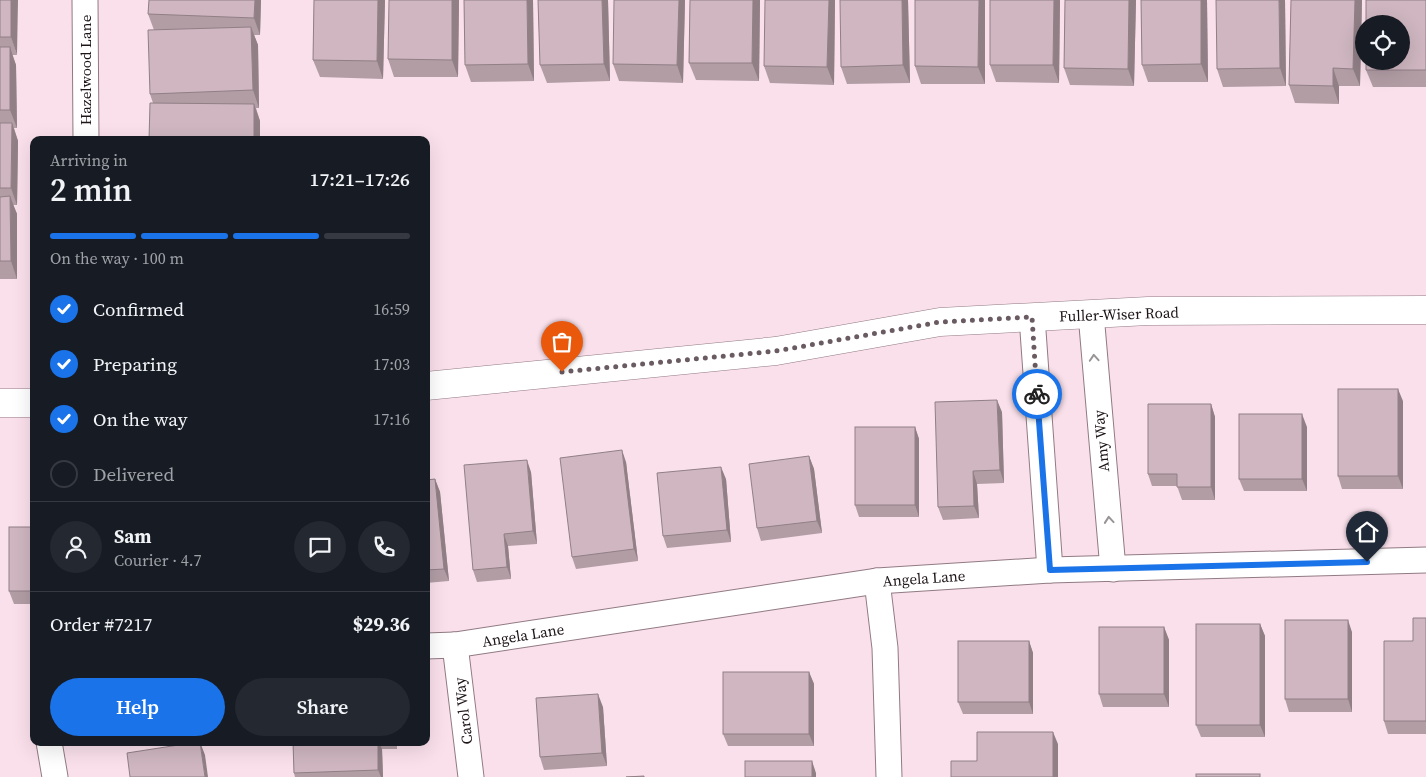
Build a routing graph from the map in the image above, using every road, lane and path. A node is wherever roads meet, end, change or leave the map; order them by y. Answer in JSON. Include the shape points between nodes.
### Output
{"nodes":[{"id":1,"x":85,"y":0,"type":"edge"},
{"id":2,"x":86,"y":136,"type":"edge"},
{"id":3,"x":1426,"y":310,"type":"edge"},
{"id":4,"x":1091,"y":314,"type":"junction"},
{"id":5,"x":1032,"y":317,"type":"junction"},
{"id":6,"x":430,"y":386,"type":"edge"},
{"id":7,"x":0,"y":403,"type":"edge"},
{"id":8,"x":30,"y":403,"type":"edge"},
{"id":9,"x":1426,"y":560,"type":"edge"},
{"id":10,"x":1113,"y":568,"type":"junction"},
{"id":11,"x":1050,"y":570,"type":"junction"},
{"id":12,"x":877,"y":581,"type":"junction"},
{"id":13,"x":455,"y":645,"type":"junction"},
{"id":14,"x":430,"y":646,"type":"edge"},
{"id":15,"x":50,"y":746,"type":"edge"},
{"id":16,"x":55,"y":777,"type":"edge"},
{"id":17,"x":471,"y":777,"type":"edge"},
{"id":18,"x":889,"y":777,"type":"edge"}],
"edges":[{"from":1,"to":2,"type":"street","name":"Hazelwood Lane"},
{"from":3,"to":4,"type":"street","name":"Fuller-Wiser Road"},
{"from":4,"to":5,"type":"street","name":"Fuller-Wiser Road"},
{"from":10,"to":4,"type":"street","name":"Amy Way","one_way":true},
{"from":5,"to":6,"type":"street","name":"Fuller-Wiser Road","via":[[940,322],[776,351]]},
{"from":5,"to":11,"type":"street"},
{"from":7,"to":8,"type":"street"},
{"from":9,"to":10,"type":"street","name":"Angela Lane"},
{"from":10,"to":11,"type":"street","name":"Angela Lane"},
{"from":11,"to":12,"type":"street","name":"Angela Lane"},
{"from":12,"to":13,"type":"street","name":"Angela Lane"},
{"from":12,"to":18,"type":"street","via":[[885,648]]},
{"from":13,"to":14,"type":"street","name":"Angela Lane"},
{"from":13,"to":17,"type":"street","name":"Carol Way"},
{"from":15,"to":16,"type":"street"}]}
